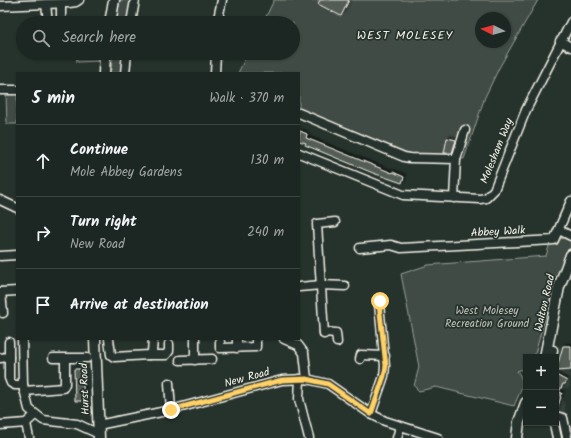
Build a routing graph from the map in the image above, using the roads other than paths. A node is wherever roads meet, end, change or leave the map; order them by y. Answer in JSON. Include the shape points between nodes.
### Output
{"nodes":[{"id":1,"x":79,"y":0,"type":"edge"},
{"id":2,"x":114,"y":0,"type":"edge"},
{"id":3,"x":136,"y":0,"type":"edge"},
{"id":4,"x":222,"y":0,"type":"edge"},
{"id":5,"x":63,"y":2,"type":"edge"},
{"id":6,"x":46,"y":4,"type":"junction"},
{"id":7,"x":0,"y":6,"type":"edge"},
{"id":8,"x":47,"y":16,"type":"edge"},
{"id":9,"x":61,"y":16,"type":"edge"},
{"id":10,"x":111,"y":16,"type":"edge"},
{"id":11,"x":133,"y":16,"type":"edge"},
{"id":12,"x":219,"y":16,"type":"edge"},
{"id":13,"x":571,"y":22,"type":"edge"},
{"id":14,"x":560,"y":41,"type":"junction"},
{"id":15,"x":571,"y":47,"type":"edge"},
{"id":16,"x":105,"y":60,"type":"edge"},
{"id":17,"x":126,"y":60,"type":"edge"},
{"id":18,"x":216,"y":60,"type":"edge"},
{"id":19,"x":104,"y":72,"type":"edge"},
{"id":20,"x":125,"y":72,"type":"edge"},
{"id":21,"x":215,"y":72,"type":"edge"},
{"id":22,"x":0,"y":90,"type":"edge"},
{"id":23,"x":16,"y":90,"type":"edge"},
{"id":24,"x":300,"y":113,"type":"edge"},
{"id":25,"x":465,"y":130,"type":"dead end"},
{"id":26,"x":300,"y":153,"type":"edge"},
{"id":27,"x":456,"y":159,"type":"junction"},
{"id":28,"x":454,"y":198,"type":"junction"},
{"id":29,"x":0,"y":200,"type":"edge"},
{"id":30,"x":571,"y":201,"type":"edge"},
{"id":31,"x":16,"y":208,"type":"edge"},
{"id":32,"x":335,"y":222,"type":"dead end"},
{"id":33,"x":559,"y":230,"type":"junction"},
{"id":34,"x":571,"y":236,"type":"edge"},
{"id":35,"x":360,"y":248,"type":"dead end"},
{"id":36,"x":16,"y":255,"type":"edge"},
{"id":37,"x":571,"y":255,"type":"edge"},
{"id":38,"x":0,"y":256,"type":"edge"},
{"id":39,"x":321,"y":285,"type":"junction"},
{"id":40,"x":345,"y":286,"type":"dead end"},
{"id":41,"x":300,"y":287,"type":"edge"},
{"id":42,"x":16,"y":291,"type":"edge"},
{"id":43,"x":1,"y":292,"type":"edge"},
{"id":44,"x":380,"y":301,"type":"dead end"},
{"id":45,"x":3,"y":313,"type":"dead end"},
{"id":46,"x":22,"y":340,"type":"edge"},
{"id":47,"x":95,"y":340,"type":"edge"},
{"id":48,"x":109,"y":340,"type":"edge"},
{"id":49,"x":153,"y":340,"type":"edge"},
{"id":50,"x":195,"y":340,"type":"edge"},
{"id":51,"x":237,"y":340,"type":"edge"},
{"id":52,"x":286,"y":340,"type":"edge"},
{"id":53,"x":256,"y":341,"type":"dead end"},
{"id":54,"x":9,"y":342,"type":"dead end"},
{"id":55,"x":220,"y":342,"type":"dead end"},
{"id":56,"x":337,"y":342,"type":"dead end"},
{"id":57,"x":169,"y":344,"type":"dead end"},
{"id":58,"x":237,"y":348,"type":"junction"},
{"id":59,"x":548,"y":354,"type":"edge"},
{"id":60,"x":149,"y":355,"type":"junction"},
{"id":61,"x":385,"y":356,"type":"junction"},
{"id":62,"x":9,"y":357,"type":"junction"},
{"id":63,"x":0,"y":358,"type":"edge"},
{"id":64,"x":53,"y":358,"type":"dead end"},
{"id":65,"x":87,"y":358,"type":"dead end"},
{"id":66,"x":360,"y":358,"type":"dead end"},
{"id":67,"x":65,"y":359,"type":"junction"},
{"id":68,"x":212,"y":359,"type":"dead end"},
{"id":69,"x":180,"y":360,"type":"dead end"},
{"id":70,"x":195,"y":360,"type":"junction"},
{"id":71,"x":303,"y":379,"type":"junction"},
{"id":72,"x":169,"y":383,"type":"dead end"},
{"id":73,"x":24,"y":388,"type":"junction"},
{"id":74,"x":171,"y":410,"type":"junction"},
{"id":75,"x":523,"y":412,"type":"edge"},
{"id":76,"x":371,"y":414,"type":"junction"},
{"id":77,"x":35,"y":415,"type":"junction"},
{"id":78,"x":559,"y":419,"type":"edge"},
{"id":79,"x":26,"y":423,"type":"junction"},
{"id":80,"x":0,"y":425,"type":"edge"},
{"id":81,"x":556,"y":426,"type":"edge"},
{"id":82,"x":400,"y":427,"type":"junction"},
{"id":83,"x":99,"y":432,"type":"edge"},
{"id":84,"x":567,"y":437,"type":"edge"},
{"id":85,"x":29,"y":438,"type":"edge"},
{"id":86,"x":309,"y":438,"type":"edge"},
{"id":87,"x":397,"y":438,"type":"edge"},
{"id":88,"x":438,"y":438,"type":"edge"},
{"id":89,"x":517,"y":438,"type":"edge"},
{"id":90,"x":557,"y":438,"type":"edge"}],
"edges":[{"from":1,"to":5,"type":"street"},
{"from":2,"to":10,"type":"main road"},
{"from":3,"to":11,"type":"street"},
{"from":4,"to":12,"type":"street"},
{"from":5,"to":6,"type":"street"},
{"from":5,"to":9,"type":"street"},
{"from":6,"to":7,"type":"street"},
{"from":6,"to":8,"type":"street"},
{"from":13,"to":14,"type":"street","name":"Molesham Way"},
{"from":14,"to":15,"type":"street"},
{"from":14,"to":28,"type":"street","name":"Molesham Way","via":[[522,118],[494,190],[486,198]]},
{"from":16,"to":19,"type":"main road"},
{"from":17,"to":20,"type":"street"},
{"from":18,"to":21,"type":"street"},
{"from":22,"to":23,"type":"street"},
{"from":24,"to":27,"type":"street","via":[[404,157]]},
{"from":25,"to":27,"type":"street"},
{"from":26,"to":28,"type":"street","name":"Molesham Way","via":[[396,193]]},
{"from":27,"to":28,"type":"street"},
{"from":29,"to":31,"type":"street"},
{"from":30,"to":33,"type":"street"},
{"from":32,"to":39,"type":"street","via":[[317,224],[314,250]]},
{"from":33,"to":34,"type":"street"},
{"from":33,"to":35,"type":"street","name":"Abbey Walk","via":[[554,240]]},
{"from":36,"to":38,"type":"street"},
{"from":37,"to":59,"type":"main road","name":"Walton Road","via":[[559,288]]},
{"from":39,"to":40,"type":"street"},
{"from":39,"to":41,"type":"street"},
{"from":39,"to":56,"type":"street","via":[[320,316],[324,333],[336,333]]},
{"from":42,"to":43,"type":"street"},
{"from":43,"to":45,"type":"street"},
{"from":44,"to":61,"type":"street"},
{"from":46,"to":73,"type":"street"},
{"from":47,"to":83,"type":"main road","name":"Hurst Road"},
{"from":48,"to":60,"type":"street","via":[[110,352],[114,357]]},
{"from":49,"to":60,"type":"street","via":[[152,352]]},
{"from":50,"to":70,"type":"street"},
{"from":51,"to":58,"type":"street"},
{"from":52,"to":71,"type":"street","via":[[298,345],[304,353]]},
{"from":53,"to":58,"type":"street","via":[[256,347]]},
{"from":54,"to":62,"type":"street"},
{"from":55,"to":58,"type":"street","via":[[220,348]]},
{"from":57,"to":60,"type":"street","via":[[166,355]]},
{"from":61,"to":66,"type":"street","via":[[361,355]]},
{"from":61,"to":76,"type":"street","via":[[384,376]]},
{"from":62,"to":63,"type":"street"},
{"from":62,"to":73,"type":"street","via":[[11,383]]},
{"from":64,"to":67,"type":"street"},
{"from":65,"to":67,"type":"street"},
{"from":67,"to":73,"type":"street","via":[[63,388]]},
{"from":68,"to":70,"type":"street"},
{"from":69,"to":70,"type":"street"},
{"from":71,"to":74,"type":"street","name":"New Road","via":[[282,380]]},
{"from":71,"to":76,"type":"street","name":"New Road","via":[[328,384]]},
{"from":71,"to":86,"type":"street","via":[[299,399]]},
{"from":72,"to":74,"type":"street"},
{"from":73,"to":77,"type":"street","via":[[29,409]]},
{"from":74,"to":83,"type":"street","name":"New Road"},
{"from":75,"to":89,"type":"main road"},
{"from":76,"to":82,"type":"street","name":"New Road"},
{"from":77,"to":79,"type":"street"},
{"from":77,"to":83,"type":"street","via":[[43,420],[78,424]]},
{"from":78,"to":84,"type":"street","via":[[563,418]]},
{"from":79,"to":80,"type":"street"},
{"from":79,"to":85,"type":"street"},
{"from":81,"to":90,"type":"street"},
{"from":82,"to":87,"type":"street"},
{"from":82,"to":88,"type":"street","name":"New Road"}]}
